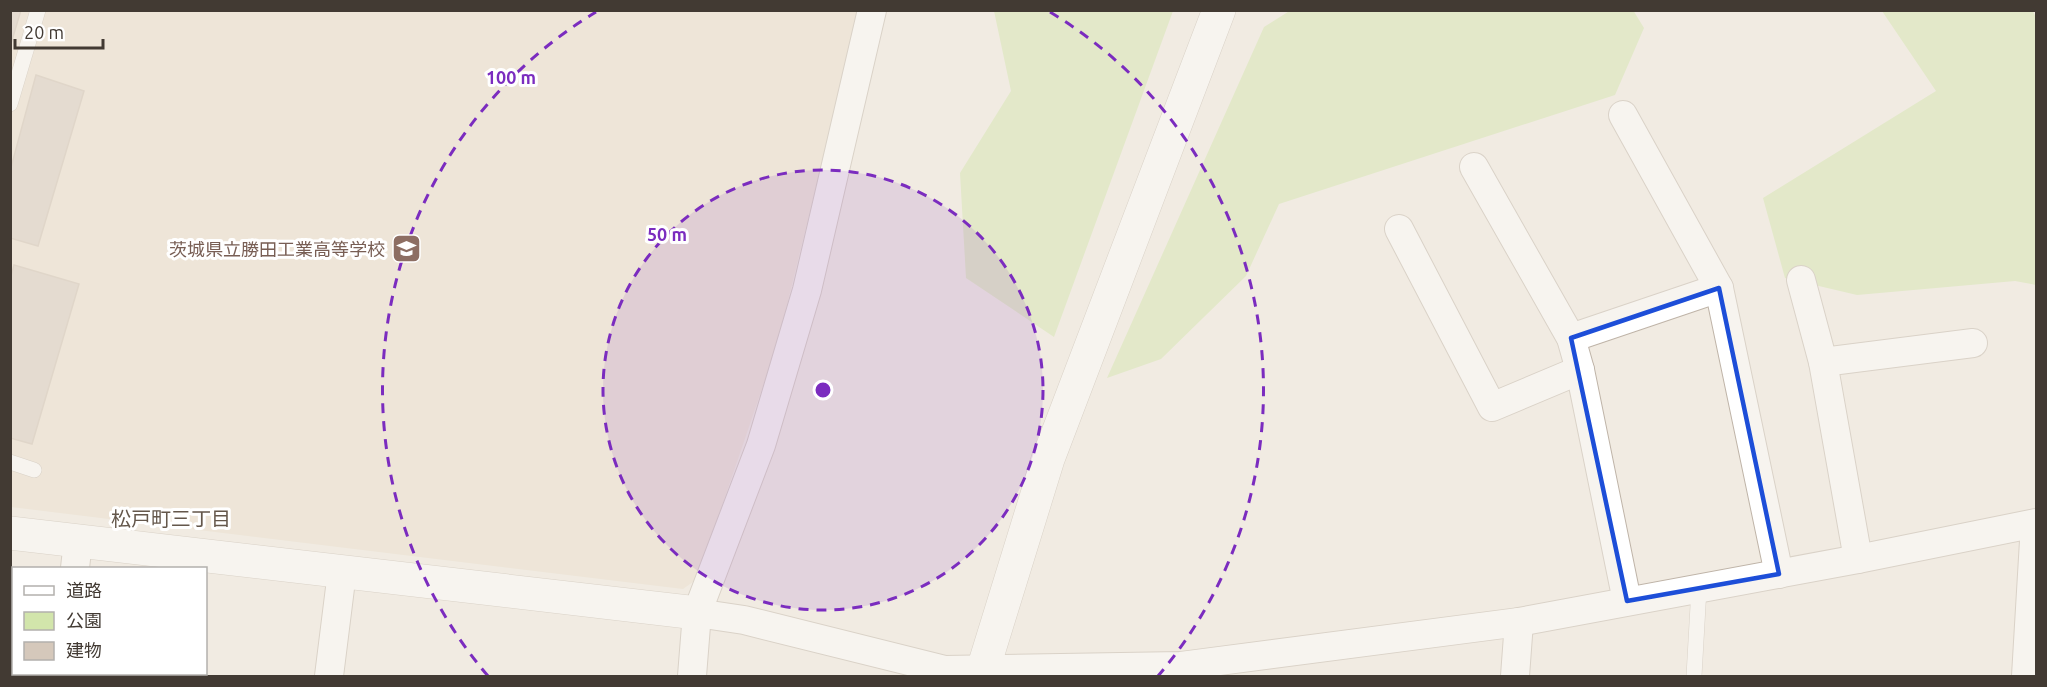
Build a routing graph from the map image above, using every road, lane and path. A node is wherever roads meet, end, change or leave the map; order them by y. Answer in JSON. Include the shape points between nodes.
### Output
{"nodes":[{"id":1,"x":38,"y":10,"type":"edge"},
{"id":2,"x":872,"y":10,"type":"edge"},
{"id":3,"x":1218,"y":10,"type":"edge"},
{"id":4,"x":10,"y":104,"type":"edge"},
{"id":5,"x":1623,"y":115,"type":"dead end"},
{"id":6,"x":1474,"y":167,"type":"dead end"},
{"id":7,"x":1399,"y":229,"type":"dead end"},
{"id":8,"x":1801,"y":280,"type":"dead end"},
{"id":9,"x":1719,"y":288,"type":"junction"},
{"id":10,"x":1571,"y":338,"type":"junction"},
{"id":11,"x":1973,"y":343,"type":"dead end"},
{"id":12,"x":1823,"y":362,"type":"junction"},
{"id":13,"x":1580,"y":370,"type":"junction"},
{"id":14,"x":10,"y":462,"type":"edge"},
{"id":15,"x":34,"y":470,"type":"dead end"},
{"id":16,"x":2036,"y":524,"type":"edge"},
{"id":17,"x":10,"y":533,"type":"edge"},
{"id":18,"x":77,"y":555,"type":"edge"},
{"id":19,"x":1858,"y":559,"type":"junction"},
{"id":20,"x":342,"y":572,"type":"junction"},
{"id":21,"x":1779,"y":573,"type":"junction"},
{"id":22,"x":1699,"y":588,"type":"junction"},
{"id":23,"x":1627,"y":601,"type":"junction"},
{"id":24,"x":697,"y":613,"type":"junction"},
{"id":25,"x":1519,"y":622,"type":"junction"},
{"id":26,"x":982,"y":673,"type":"edge"},
{"id":27,"x":329,"y":676,"type":"edge"},
{"id":28,"x":692,"y":676,"type":"edge"},
{"id":29,"x":1515,"y":676,"type":"edge"},
{"id":30,"x":1694,"y":676,"type":"edge"},
{"id":31,"x":2026,"y":676,"type":"edge"}],
"edges":[{"from":1,"to":4,"type":"lane"},
{"from":2,"to":24,"type":"street","via":[[807,290],[761,445]]},
{"from":3,"to":26,"type":"street","via":[[1048,459]]},
{"from":5,"to":9,"type":"street"},
{"from":6,"to":10,"type":"street"},
{"from":7,"to":13,"type":"street","via":[[1492,407]]},
{"from":8,"to":12,"type":"street"},
{"from":9,"to":10,"type":"street"},
{"from":9,"to":21,"type":"street"},
{"from":10,"to":13,"type":"street"},
{"from":11,"to":12,"type":"street"},
{"from":12,"to":19,"type":"street"},
{"from":13,"to":23,"type":"street"},
{"from":14,"to":15,"type":"lane"},
{"from":16,"to":19,"type":"street"},
{"from":16,"to":31,"type":"street"},
{"from":17,"to":18,"type":"street"},
{"from":18,"to":20,"type":"street"},
{"from":19,"to":21,"type":"street"},
{"from":20,"to":24,"type":"street"},
{"from":20,"to":27,"type":"street"},
{"from":21,"to":22,"type":"street"},
{"from":22,"to":23,"type":"street"},
{"from":22,"to":30,"type":"lane"},
{"from":23,"to":25,"type":"street"},
{"from":24,"to":26,"type":"street","via":[[744,620],[945,670]]},
{"from":24,"to":28,"type":"street"},
{"from":25,"to":26,"type":"street","via":[[1181,666]]},
{"from":25,"to":29,"type":"street"}]}
